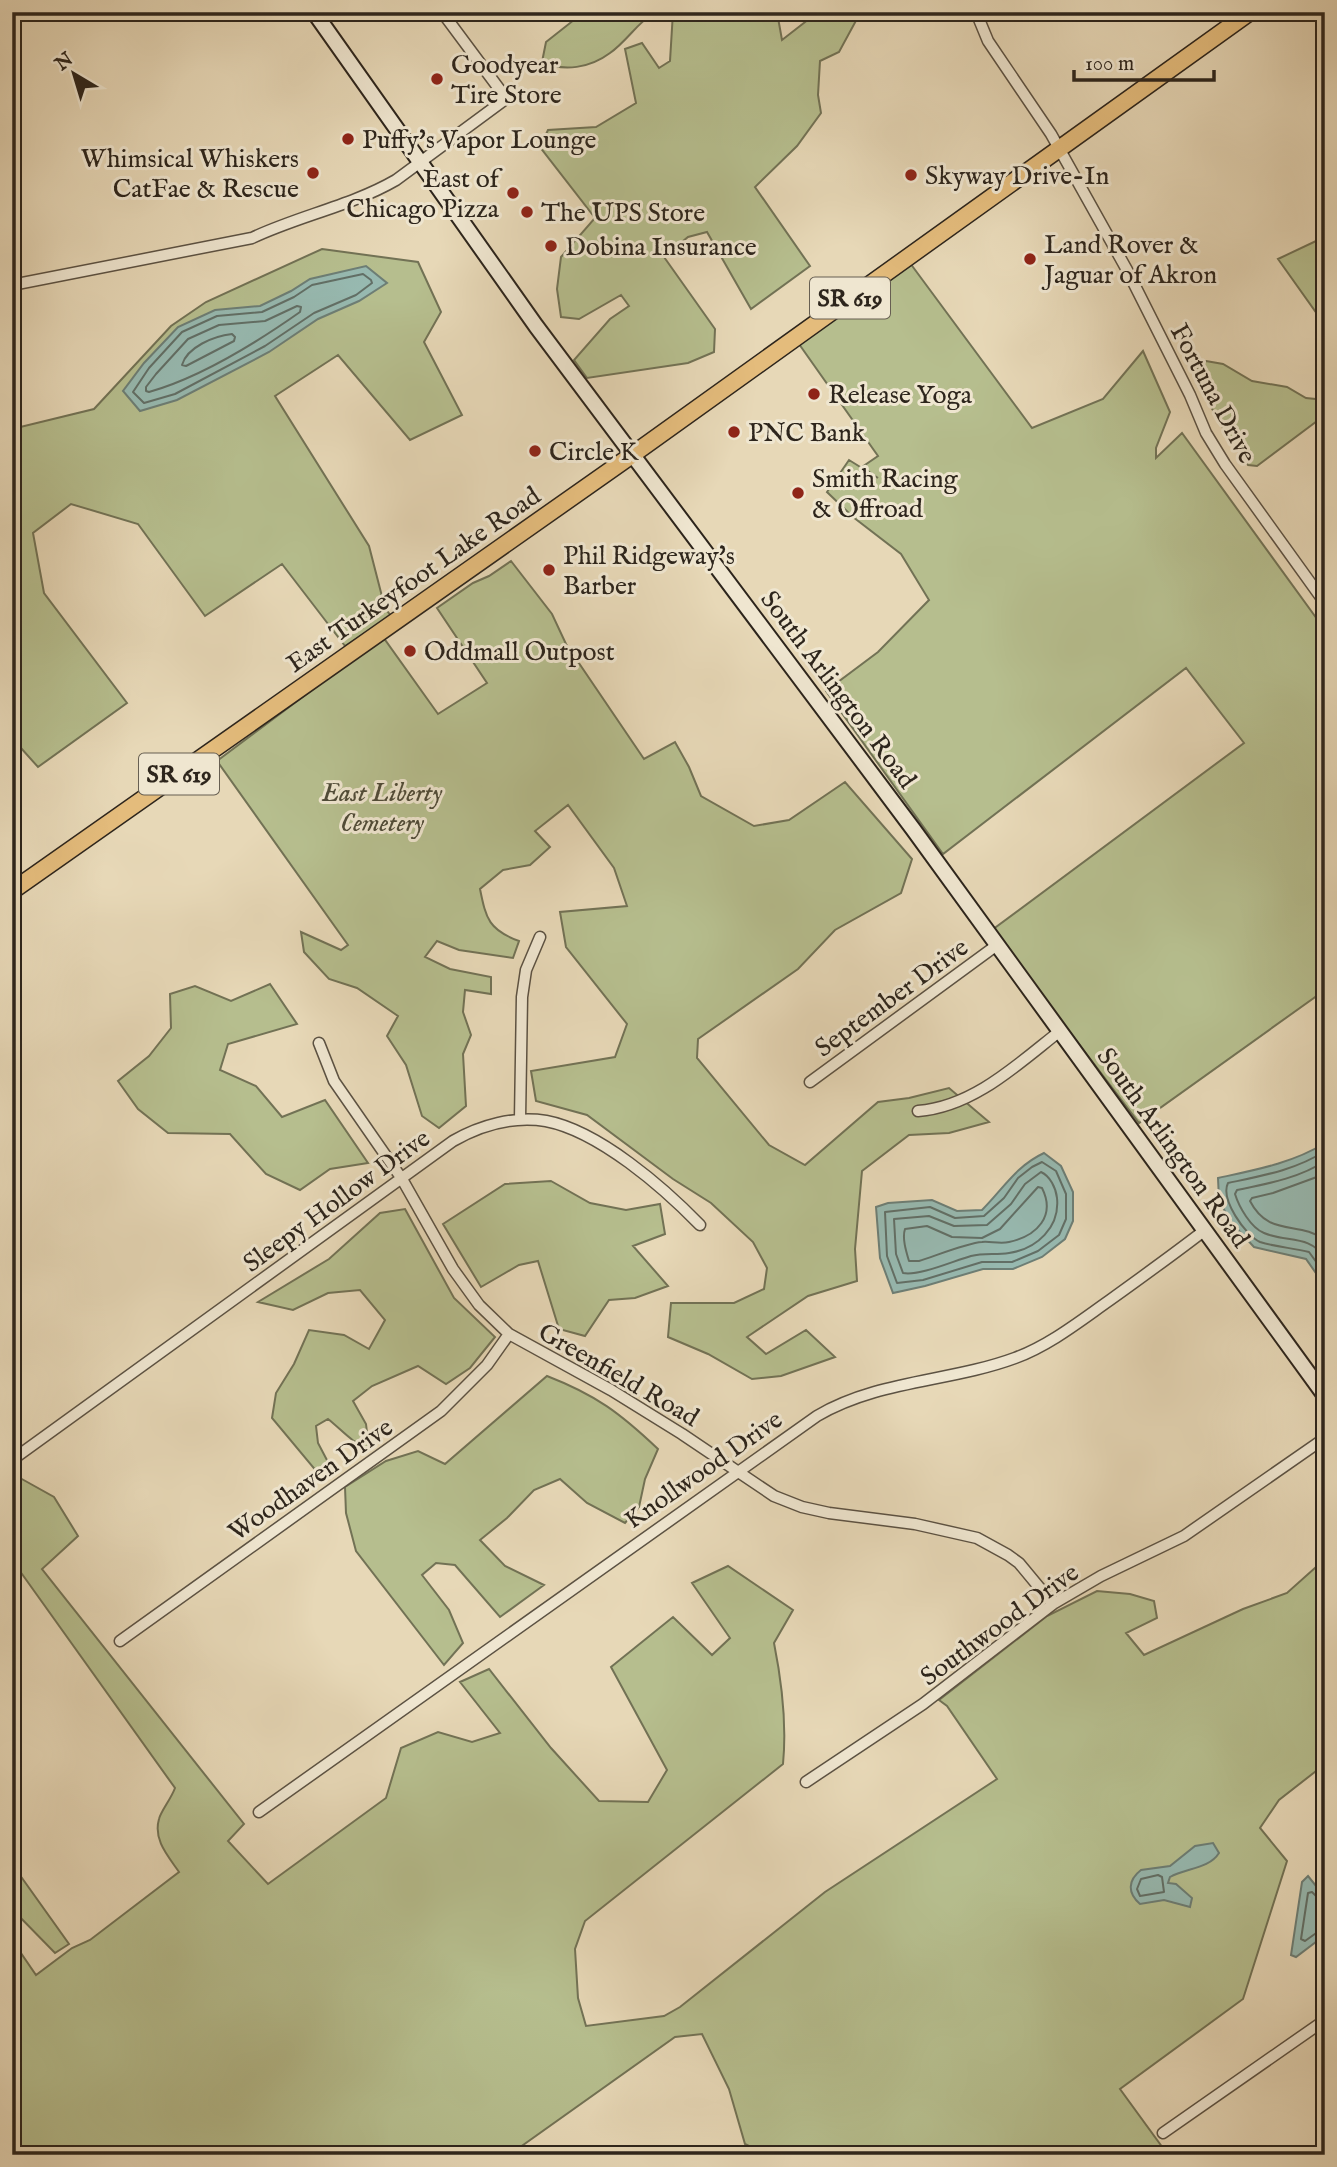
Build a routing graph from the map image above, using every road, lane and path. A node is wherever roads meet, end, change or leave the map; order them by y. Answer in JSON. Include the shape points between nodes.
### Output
{"nodes":[{"id":1,"x":314,"y":12,"type":"edge"},
{"id":2,"x":442,"y":12,"type":"edge"},
{"id":3,"x":976,"y":12,"type":"edge"},
{"id":4,"x":1250,"y":12,"type":"edge"},
{"id":5,"x":1059,"y":148,"type":"junction"},
{"id":6,"x":421,"y":163,"type":"junction"},
{"id":7,"x":12,"y":285,"type":"edge"},
{"id":8,"x":632,"y":455,"type":"junction"},
{"id":9,"x":1325,"y":603,"type":"edge"},
{"id":10,"x":12,"y":891,"type":"edge"},
{"id":11,"x":540,"y":937,"type":"dead end"},
{"id":12,"x":997,"y":945,"type":"junction"},
{"id":13,"x":1059,"y":1031,"type":"junction"},
{"id":14,"x":319,"y":1044,"type":"dead end"},
{"id":15,"x":810,"y":1082,"type":"dead end"},
{"id":16,"x":918,"y":1111,"type":"dead end"},
{"id":17,"x":520,"y":1119,"type":"junction"},
{"id":18,"x":402,"y":1180,"type":"junction"},
{"id":19,"x":701,"y":1225,"type":"dead end"},
{"id":20,"x":1205,"y":1230,"type":"junction"},
{"id":21,"x":509,"y":1334,"type":"junction"},
{"id":22,"x":1325,"y":1396,"type":"edge"},
{"id":23,"x":1325,"y":1438,"type":"edge"},
{"id":24,"x":12,"y":1460,"type":"edge"},
{"id":25,"x":738,"y":1470,"type":"junction"},
{"id":26,"x":1053,"y":1604,"type":"junction"},
{"id":27,"x":120,"y":1641,"type":"dead end"},
{"id":28,"x":806,"y":1782,"type":"dead end"},
{"id":29,"x":258,"y":1812,"type":"dead end"},
{"id":30,"x":1325,"y":2020,"type":"edge"},
{"id":31,"x":1163,"y":2133,"type":"dead end"}],
"edges":[{"from":1,"to":6,"type":"main road","name":"South Arlington Road"},
{"from":2,"to":6,"type":"street","via":[[500,90],[503,101]]},
{"from":3,"to":5,"type":"street","name":"Fortuna Drive","via":[[988,41]]},
{"from":4,"to":5,"type":"main road","name":"East Turkeyfoot Lake Road","number":"SR 619"},
{"from":5,"to":8,"type":"main road","name":"East Turkeyfoot Lake Road","number":"SR 619"},
{"from":5,"to":9,"type":"street","name":"Fortuna Drive","via":[[1160,335],[1212,444]]},
{"from":6,"to":7,"type":"street","via":[[376,191],[252,238]]},
{"from":6,"to":8,"type":"main road","name":"South Arlington Road"},
{"from":8,"to":10,"type":"main road","name":"East Turkeyfoot Lake Road","number":"SR 619"},
{"from":8,"to":12,"type":"main road","name":"South Arlington Road"},
{"from":11,"to":17,"type":"street","via":[[526,970],[522,998]]},
{"from":12,"to":13,"type":"main road","name":"South Arlington Road"},
{"from":12,"to":15,"type":"street","name":"September Drive"},
{"from":13,"to":16,"type":"street","via":[[971,1096],[942,1108]]},
{"from":13,"to":20,"type":"main road","name":"South Arlington Road"},
{"from":14,"to":18,"type":"street","name":"Greenfield Road","via":[[334,1082]]},
{"from":17,"to":18,"type":"street","name":"Sleepy Hollow Drive","via":[[459,1138]]},
{"from":17,"to":19,"type":"street","name":"Sleepy Hollow Drive","via":[[565,1127],[609,1150],[660,1186]]},
{"from":18,"to":21,"type":"street","name":"Greenfield Road","via":[[467,1291]]},
{"from":18,"to":24,"type":"street","name":"Sleepy Hollow Drive"},
{"from":20,"to":22,"type":"main road","name":"South Arlington Road"},
{"from":20,"to":25,"type":"street","name":"Knollwood Drive","via":[[1045,1344],[996,1364],[852,1398]]},
{"from":21,"to":25,"type":"street","name":"Greenfield Road","via":[[611,1390]]},
{"from":21,"to":27,"type":"street","name":"Woodhaven Drive","via":[[487,1365],[440,1411]]},
{"from":23,"to":26,"type":"street","name":"Southwood Drive","via":[[1184,1536]]},
{"from":25,"to":26,"type":"street","name":"Greenfield Road","via":[[759,1487],[802,1507],[977,1538],[1019,1563]]},
{"from":25,"to":29,"type":"street","name":"Knollwood Drive"},
{"from":26,"to":28,"type":"street","name":"Southwood Drive","via":[[852,1759]]},
{"from":30,"to":31,"type":"street"}]}
